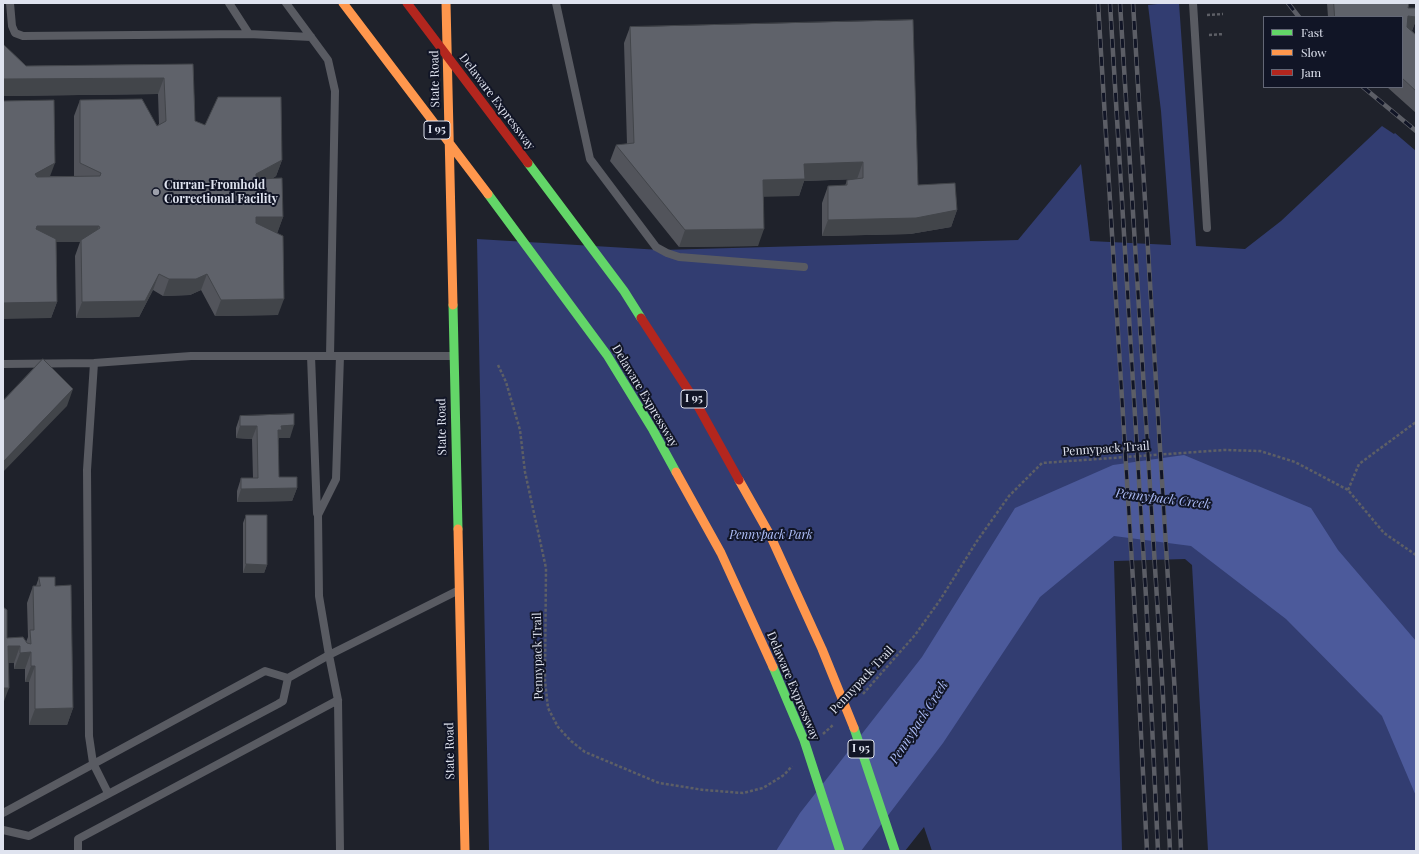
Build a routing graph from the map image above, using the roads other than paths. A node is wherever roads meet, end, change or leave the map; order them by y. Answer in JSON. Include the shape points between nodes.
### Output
{"nodes":[{"id":1,"x":10,"y":3,"type":"edge"},
{"id":2,"x":229,"y":3,"type":"edge"},
{"id":3,"x":286,"y":3,"type":"edge"},
{"id":4,"x":343,"y":3,"type":"edge"},
{"id":5,"x":407,"y":3,"type":"edge"},
{"id":6,"x":446,"y":3,"type":"edge"},
{"id":7,"x":556,"y":3,"type":"edge"},
{"id":8,"x":1193,"y":3,"type":"edge"},
{"id":9,"x":249,"y":34,"type":"junction"},
{"id":10,"x":311,"y":37,"type":"junction"},
{"id":11,"x":1207,"y":228,"type":"dead end"},
{"id":12,"x":804,"y":267,"type":"dead end"},
{"id":13,"x":311,"y":356,"type":"junction"},
{"id":14,"x":330,"y":356,"type":"junction"},
{"id":15,"x":340,"y":356,"type":"junction"},
{"id":16,"x":452,"y":356,"type":"junction"},
{"id":17,"x":94,"y":363,"type":"junction"},
{"id":18,"x":3,"y":364,"type":"edge"},
{"id":19,"x":318,"y":515,"type":"junction"},
{"id":20,"x":458,"y":590,"type":"junction"},
{"id":21,"x":329,"y":655,"type":"junction"},
{"id":22,"x":288,"y":678,"type":"junction"},
{"id":23,"x":338,"y":700,"type":"junction"},
{"id":24,"x":93,"y":763,"type":"junction"},
{"id":25,"x":108,"y":793,"type":"junction"},
{"id":26,"x":3,"y":813,"type":"edge"},
{"id":27,"x":3,"y":830,"type":"edge"},
{"id":28,"x":78,"y":851,"type":"edge"},
{"id":29,"x":340,"y":851,"type":"edge"},
{"id":30,"x":464,"y":851,"type":"edge"},
{"id":31,"x":840,"y":851,"type":"edge"},
{"id":32,"x":895,"y":851,"type":"edge"}],
"edges":[{"from":1,"to":9,"type":"lane","via":[[12,26],[16,33],[23,36]]},
{"from":2,"to":9,"type":"lane"},
{"from":3,"to":10,"type":"lane"},
{"from":4,"to":31,"type":"main road","name":"Delaware Expressway","number":"I 95","via":[[534,254],[607,355],[653,430],[721,553],[785,693],[804,740]]},
{"from":5,"to":32,"type":"main road","name":"Delaware Expressway","number":"I 95","via":[[624,290],[694,399],[770,535],[822,649],[850,716]]},
{"from":6,"to":16,"type":"main road","name":"State Road"},
{"from":7,"to":12,"type":"lane","via":[[590,159],[656,246],[667,254],[678,257]]},
{"from":8,"to":11,"type":"lane"},
{"from":9,"to":10,"type":"lane"},
{"from":10,"to":14,"type":"lane","via":[[328,60],[336,91]]},
{"from":13,"to":14,"type":"lane"},
{"from":13,"to":17,"type":"lane","via":[[191,356]]},
{"from":13,"to":19,"type":"lane"},
{"from":14,"to":15,"type":"lane"},
{"from":15,"to":16,"type":"lane"},
{"from":15,"to":19,"type":"lane","via":[[336,479]]},
{"from":16,"to":20,"type":"main road","name":"State Road"},
{"from":17,"to":18,"type":"lane"},
{"from":17,"to":24,"type":"lane","via":[[87,470],[89,736]]},
{"from":19,"to":21,"type":"lane","via":[[319,596]]},
{"from":20,"to":21,"type":"lane"},
{"from":20,"to":30,"type":"main road","name":"State Road"},
{"from":21,"to":22,"type":"lane"},
{"from":21,"to":23,"type":"lane"},
{"from":22,"to":24,"type":"lane","via":[[265,671]]},
{"from":22,"to":25,"type":"lane","via":[[283,701]]},
{"from":23,"to":28,"type":"lane","via":[[78,839]]},
{"from":23,"to":29,"type":"lane"},
{"from":24,"to":25,"type":"lane"},
{"from":24,"to":26,"type":"lane"},
{"from":25,"to":27,"type":"lane","via":[[29,836]]}]}
